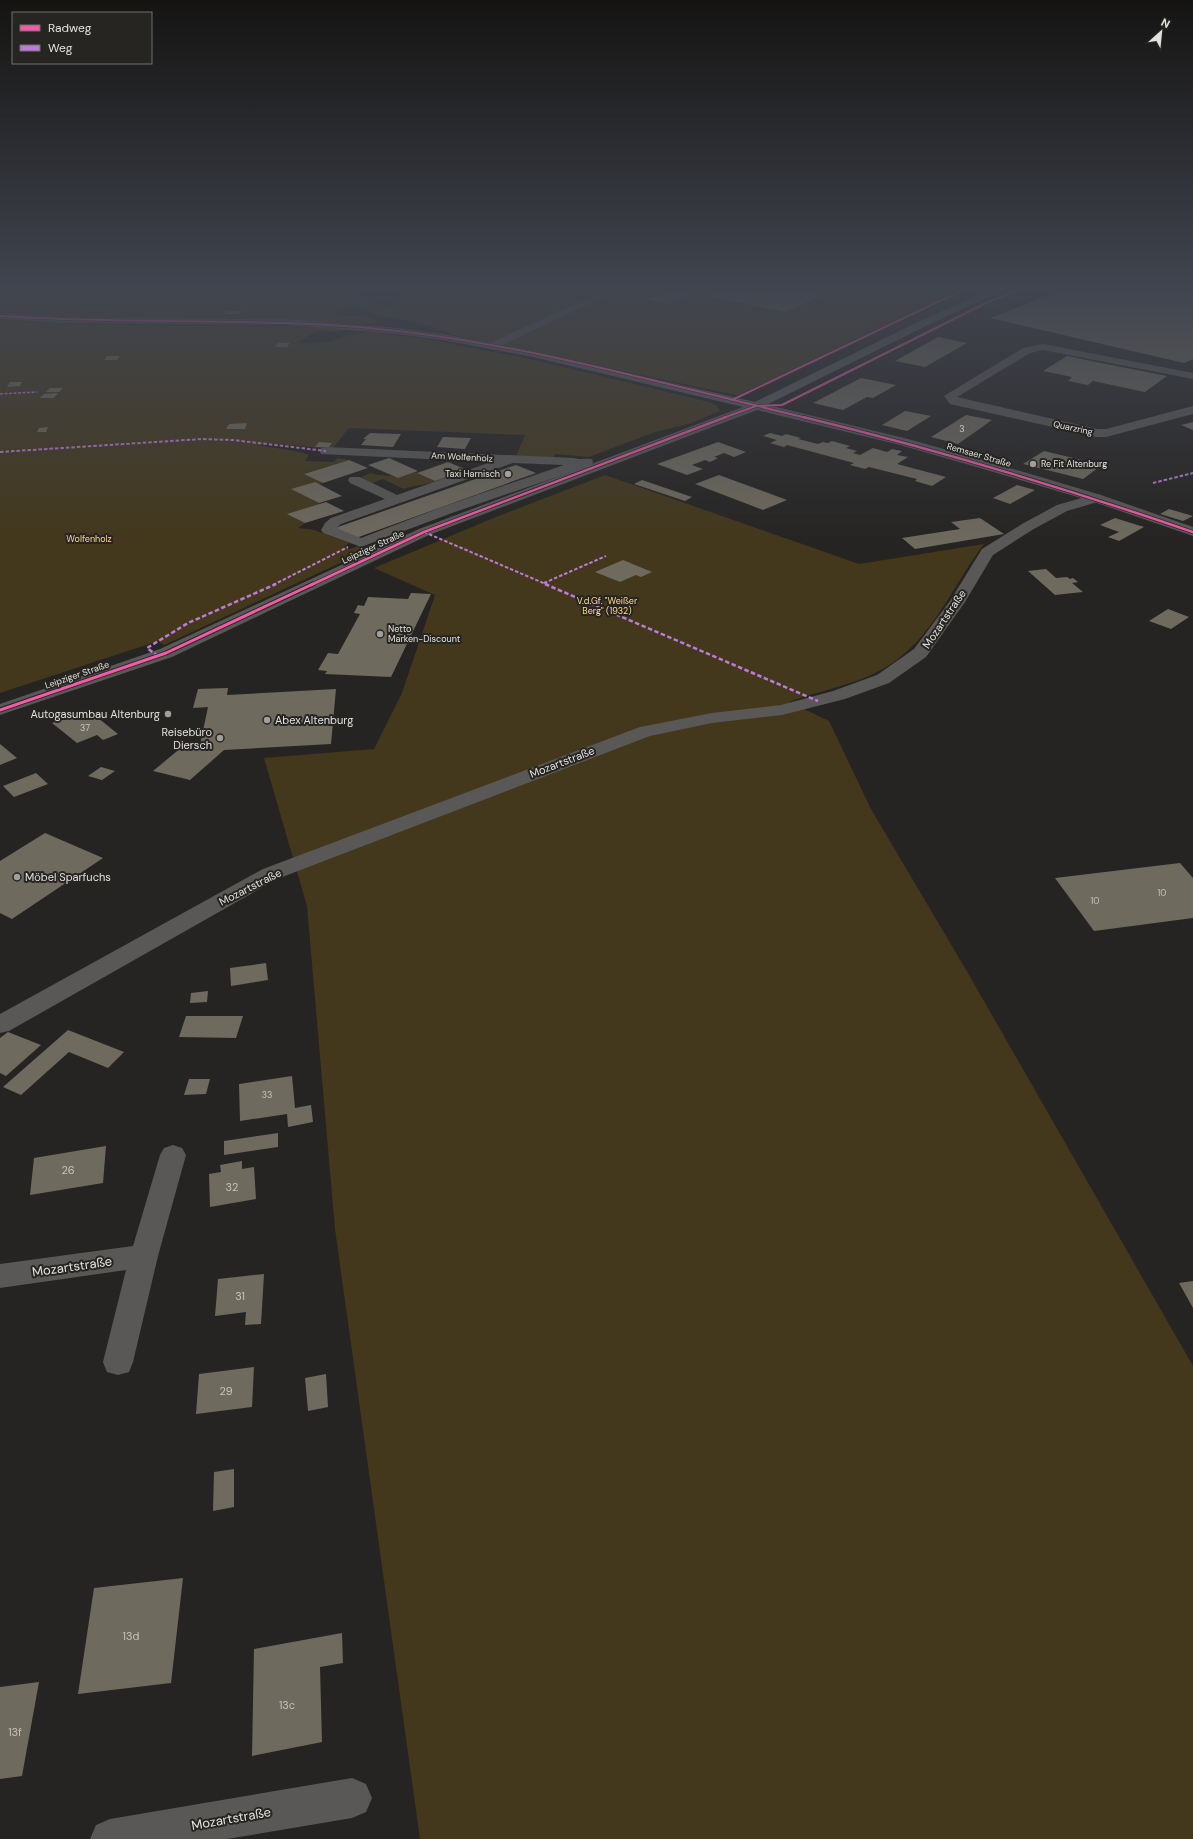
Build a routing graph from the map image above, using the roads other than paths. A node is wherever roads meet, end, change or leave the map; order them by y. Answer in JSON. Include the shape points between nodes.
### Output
{"nodes":[{"id":1,"x":618,"y":373,"type":"edge"},
{"id":2,"x":823,"y":373,"type":"edge"},
{"id":3,"x":989,"y":373,"type":"edge"},
{"id":4,"x":1177,"y":373,"type":"edge"},
{"id":5,"x":1193,"y":376,"type":"edge"},
{"id":6,"x":756,"y":406,"type":"junction"},
{"id":7,"x":1193,"y":410,"type":"edge"},
{"id":8,"x":326,"y":450,"type":"dead end"},
{"id":9,"x":512,"y":459,"type":"junction"},
{"id":10,"x":592,"y":464,"type":"junction"},
{"id":11,"x":355,"y":480,"type":"dead end"},
{"id":12,"x":1096,"y":498,"type":"junction"},
{"id":13,"x":397,"y":500,"type":"junction"},
{"id":14,"x":1193,"y":532,"type":"edge"},
{"id":15,"x":0,"y":710,"type":"edge"},
{"id":16,"x":0,"y":1025,"type":"edge"},
{"id":17,"x":174,"y":1155,"type":"dead end"},
{"id":18,"x":144,"y":1256,"type":"junction"},
{"id":19,"x":0,"y":1276,"type":"edge"},
{"id":20,"x":118,"y":1362,"type":"dead end"},
{"id":21,"x":352,"y":1798,"type":"dead end"},
{"id":22,"x":110,"y":1839,"type":"edge"}],
"edges":[{"from":1,"to":6,"type":"main road"},
{"from":2,"to":6,"type":"main road","name":"Leipziger Straße"},
{"from":3,"to":7,"type":"street","name":"Quarzring","via":[[950,396],[954,401],[1097,433],[1106,433]]},
{"from":4,"to":5,"type":"street","name":"Quarzring"},
{"from":6,"to":10,"type":"street","name":"Leipziger Straße"},
{"from":6,"to":12,"type":"street","name":"Remsaer Straße","via":[[916,446]]},
{"from":8,"to":9,"type":"street","name":"Am Wolfenholz"},
{"from":9,"to":10,"type":"street","name":"Am Wolfenholz"},
{"from":9,"to":13,"type":"street","name":"Leipziger Straße"},
{"from":10,"to":13,"type":"street","name":"Leipziger Straße","via":[[447,510],[361,542],[328,530],[336,521]]},
{"from":10,"to":15,"type":"street","name":"Leipziger Straße","via":[[424,532],[166,653]]},
{"from":11,"to":13,"type":"street"},
{"from":12,"to":14,"type":"street","name":"Remsaer Straße"},
{"from":12,"to":16,"type":"street","name":"Mozartstraße","via":[[1062,508],[987,552],[957,602],[920,653],[883,679],[839,695],[782,710],[712,718],[646,732],[574,757],[270,874]]},
{"from":17,"to":18,"type":"street"},
{"from":18,"to":19,"type":"street","name":"Mozartstraße"},
{"from":18,"to":20,"type":"street"},
{"from":21,"to":22,"type":"street","name":"Mozartstraße"}]}
